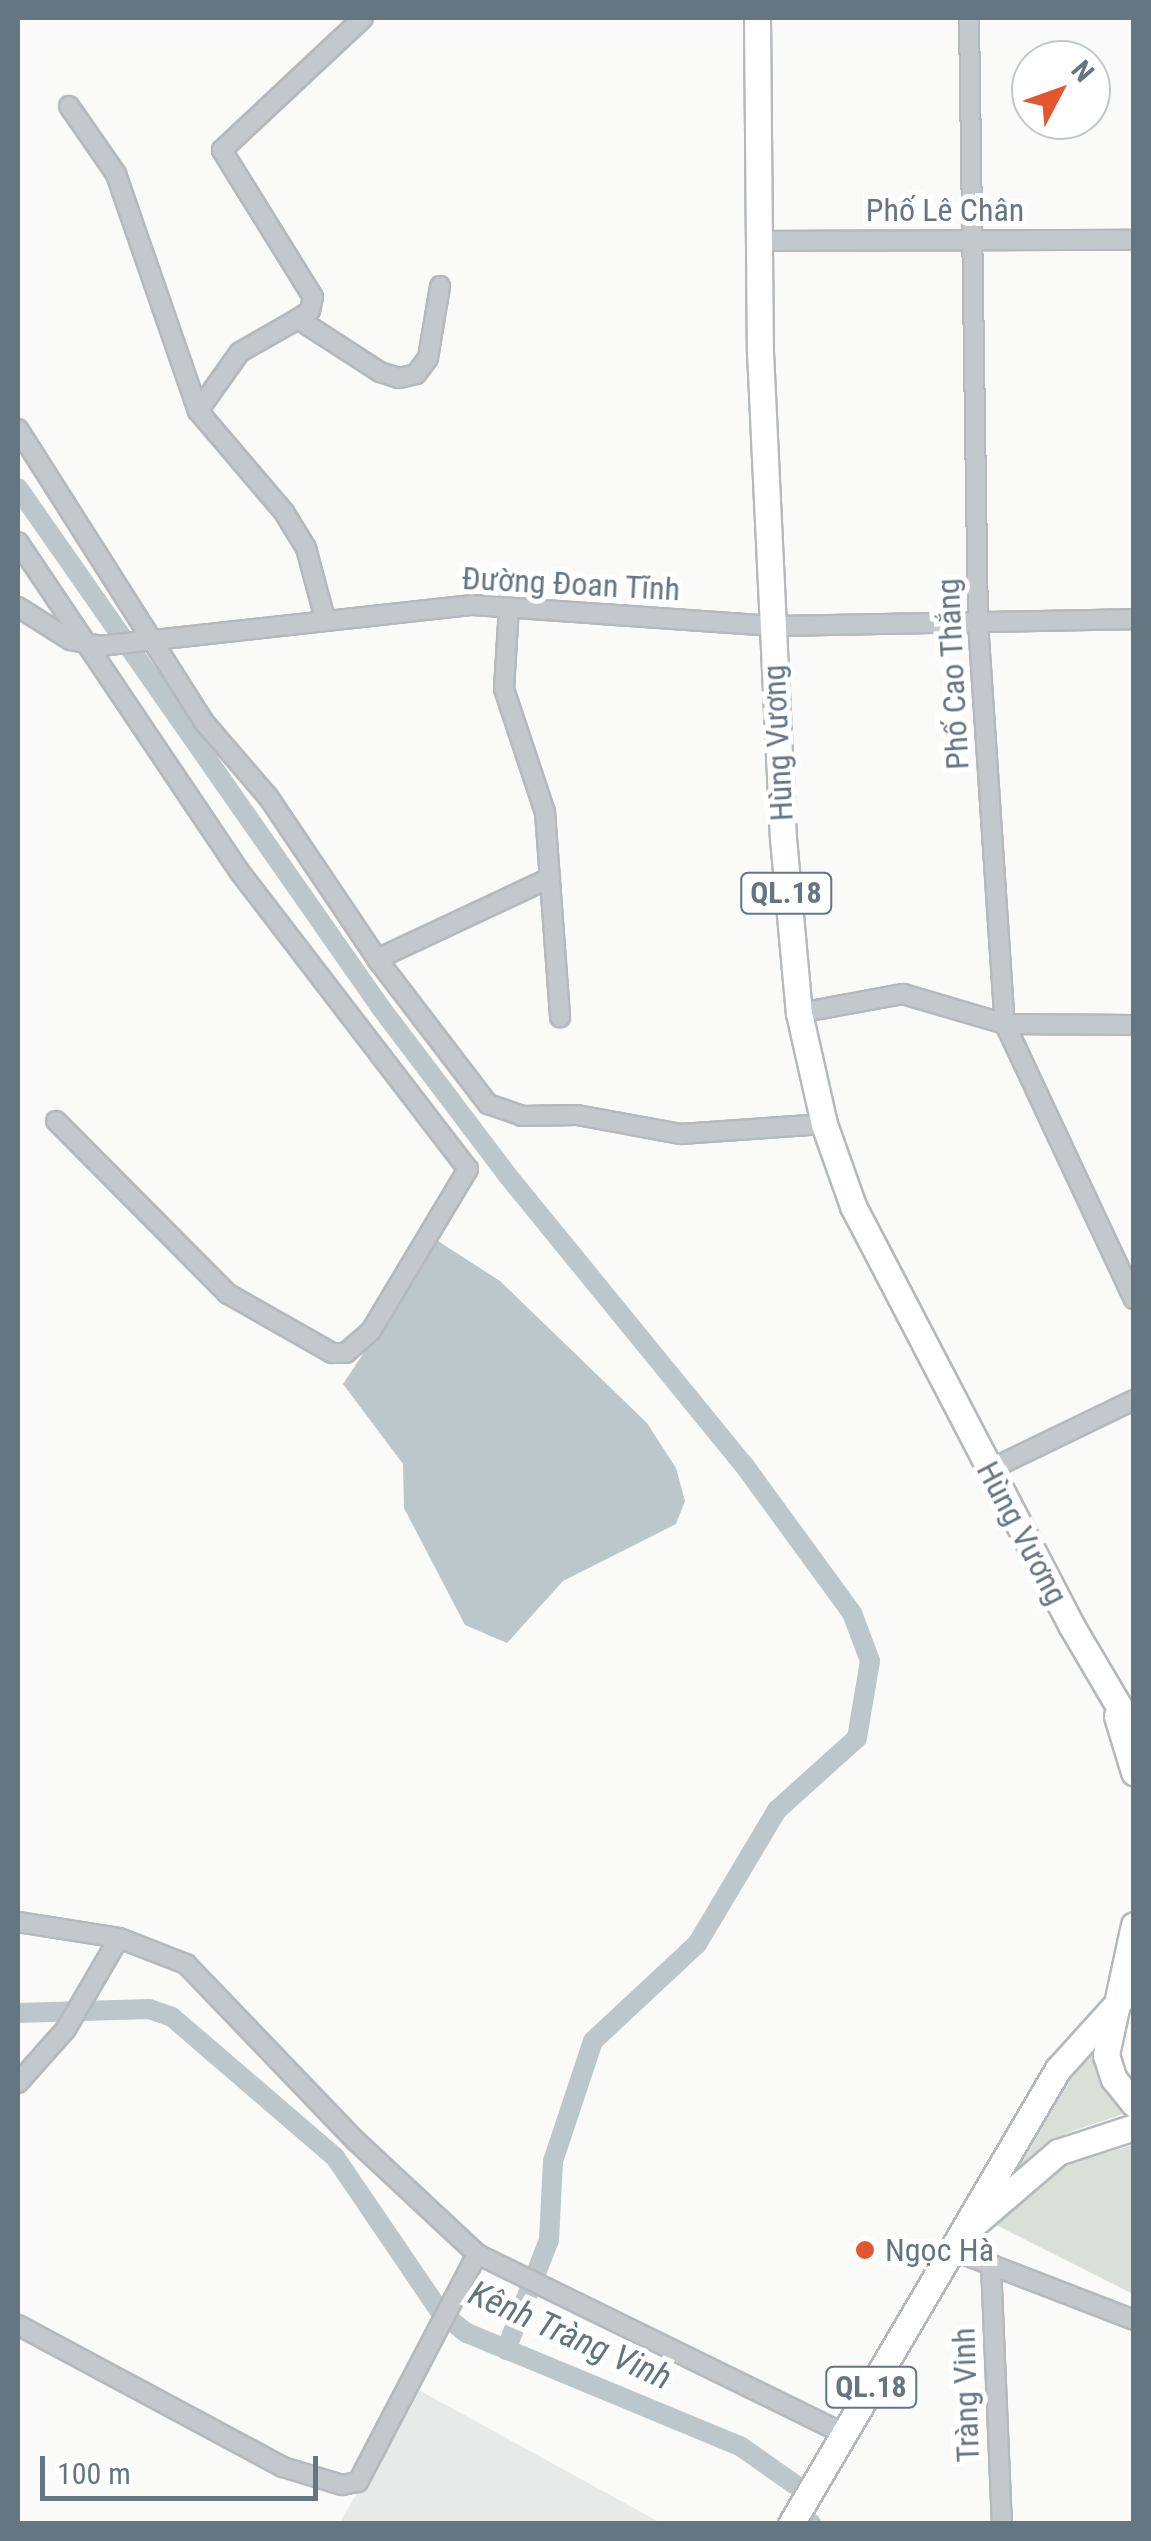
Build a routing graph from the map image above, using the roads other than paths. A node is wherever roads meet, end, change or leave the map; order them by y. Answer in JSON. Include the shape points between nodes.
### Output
{"nodes":[{"id":1,"x":363,"y":18,"type":"edge"},
{"id":2,"x":757,"y":18,"type":"edge"},
{"id":3,"x":969,"y":18,"type":"edge"},
{"id":4,"x":68,"y":106,"type":"dead end"},
{"id":5,"x":970,"y":240,"type":"junction"},
{"id":6,"x":1134,"y":240,"type":"edge"},
{"id":7,"x":757,"y":241,"type":"junction"},
{"id":8,"x":440,"y":286,"type":"dead end"},
{"id":9,"x":298,"y":318,"type":"junction"},
{"id":10,"x":198,"y":411,"type":"junction"},
{"id":11,"x":18,"y":429,"type":"edge"},
{"id":12,"x":18,"y":542,"type":"edge"},
{"id":13,"x":509,"y":606,"type":"junction"},
{"id":14,"x":18,"y":607,"type":"edge"},
{"id":15,"x":1134,"y":618,"type":"edge"},
{"id":16,"x":325,"y":619,"type":"junction"},
{"id":17,"x":978,"y":622,"type":"junction"},
{"id":18,"x":773,"y":626,"type":"junction"},
{"id":19,"x":150,"y":643,"type":"junction"},
{"id":20,"x":91,"y":646,"type":"junction"},
{"id":21,"x":550,"y":878,"type":"junction"},
{"id":22,"x":376,"y":959,"type":"junction"},
{"id":23,"x":799,"y":1014,"type":"junction"},
{"id":24,"x":560,"y":1016,"type":"dead end"},
{"id":25,"x":1006,"y":1024,"type":"junction"},
{"id":26,"x":1134,"y":1025,"type":"edge"},
{"id":27,"x":56,"y":1121,"type":"dead end"},
{"id":28,"x":824,"y":1124,"type":"junction"},
{"id":29,"x":1134,"y":1299,"type":"edge"},
{"id":30,"x":1134,"y":1400,"type":"edge"},
{"id":31,"x":989,"y":1470,"type":"junction"},
{"id":32,"x":1110,"y":1697,"type":"junction"},
{"id":33,"x":1134,"y":1732,"type":"edge"},
{"id":34,"x":1134,"y":1772,"type":"edge"},
{"id":35,"x":18,"y":1922,"type":"edge"},
{"id":36,"x":1134,"y":1923,"type":"edge"},
{"id":37,"x":119,"y":1938,"type":"junction"},
{"id":38,"x":1127,"y":1990,"type":"edge"},
{"id":39,"x":1078,"y":2040,"type":"junction"},
{"id":40,"x":18,"y":2083,"type":"edge"},
{"id":41,"x":1134,"y":2104,"type":"edge"},
{"id":42,"x":1134,"y":2127,"type":"edge"},
{"id":43,"x":950,"y":2249,"type":"junction"},
{"id":44,"x":477,"y":2254,"type":"junction"},
{"id":45,"x":991,"y":2264,"type":"junction"},
{"id":46,"x":1134,"y":2320,"type":"edge"},
{"id":47,"x":18,"y":2325,"type":"edge"},
{"id":48,"x":844,"y":2434,"type":"junction"},
{"id":49,"x":791,"y":2524,"type":"edge"},
{"id":50,"x":1002,"y":2524,"type":"edge"}],
"edges":[{"from":1,"to":9,"type":"street","via":[[222,150],[308,288],[314,305]]},
{"from":2,"to":7,"type":"highway","name":"Hùng Vương","number":"QL.18"},
{"from":3,"to":5,"type":"street","name":"Phố Cao Thắng"},
{"from":4,"to":10,"type":"street","via":[[116,174]]},
{"from":5,"to":6,"type":"street","name":"Phố Lê Chân"},
{"from":5,"to":7,"type":"street","name":"Phố Lê Chân"},
{"from":5,"to":17,"type":"street","name":"Phố Cao Thắng"},
{"from":7,"to":18,"type":"highway","name":"Hùng Vương","number":"QL.18"},
{"from":8,"to":9,"type":"street","via":[[428,358],[416,374],[399,378]]},
{"from":9,"to":10,"type":"street","via":[[240,352]]},
{"from":10,"to":16,"type":"street","via":[[284,512],[306,548]]},
{"from":11,"to":19,"type":"street"},
{"from":12,"to":20,"type":"street"},
{"from":13,"to":16,"type":"street","name":"Đường Đoan Tĩnh"},
{"from":13,"to":18,"type":"street","name":"Đường Đoan Tĩnh"},
{"from":13,"to":21,"type":"street","via":[[504,689],[541,789]]},
{"from":14,"to":20,"type":"street"},
{"from":15,"to":17,"type":"street","name":"Đường Đoan Tĩnh"},
{"from":16,"to":19,"type":"street","name":"Đường Đoan Tĩnh"},
{"from":17,"to":18,"type":"street","name":"Đường Đoan Tĩnh"},
{"from":17,"to":25,"type":"street","name":"Phố Cao Thắng"},
{"from":18,"to":23,"type":"highway","name":"Hùng Vương","number":"QL.18"},
{"from":19,"to":20,"type":"street","name":"Đường Đoan Tĩnh"},
{"from":19,"to":22,"type":"street","via":[[203,721],[269,798]]},
{"from":20,"to":27,"type":"street","via":[[293,944],[468,1169],[371,1332],[346,1353],[332,1352],[228,1294]]},
{"from":21,"to":22,"type":"street"},
{"from":21,"to":24,"type":"street"},
{"from":22,"to":28,"type":"street","via":[[488,1104],[508,1112],[577,1115],[681,1134]]},
{"from":23,"to":25,"type":"street","via":[[920,995]]},
{"from":23,"to":28,"type":"highway","name":"Hùng Vương","number":"QL.18"},
{"from":25,"to":26,"type":"street"},
{"from":25,"to":29,"type":"street","name":"Phố Cao Thắng"},
{"from":28,"to":31,"type":"highway","name":"Hùng Vương","number":"QL.18","via":[[853,1206]]},
{"from":30,"to":31,"type":"street"},
{"from":31,"to":32,"type":"highway","name":"Hùng Vương","number":"QL.18"},
{"from":32,"to":33,"type":"highway"},
{"from":32,"to":34,"type":"highway"},
{"from":35,"to":37,"type":"street"},
{"from":36,"to":38,"type":"highway"},
{"from":36,"to":39,"type":"highway"},
{"from":37,"to":40,"type":"street","via":[[66,2028]]},
{"from":37,"to":44,"type":"street","via":[[186,1964],[356,2141]]},
{"from":38,"to":39,"type":"highway"},
{"from":38,"to":41,"type":"highway","via":[[1107,2030],[1114,2079]]},
{"from":39,"to":43,"type":"highway"},
{"from":42,"to":43,"type":"highway","via":[[1078,2142],[1036,2166]]},
{"from":43,"to":45,"type":"street"},
{"from":43,"to":48,"type":"highway","number":"QL.18"},
{"from":44,"to":47,"type":"street","via":[[358,2482],[342,2485],[284,2468]]},
{"from":44,"to":48,"type":"street"},
{"from":45,"to":46,"type":"street"},
{"from":45,"to":50,"type":"street","name":"Tràng Vinh"},
{"from":48,"to":49,"type":"highway","number":"QL.18"}]}
